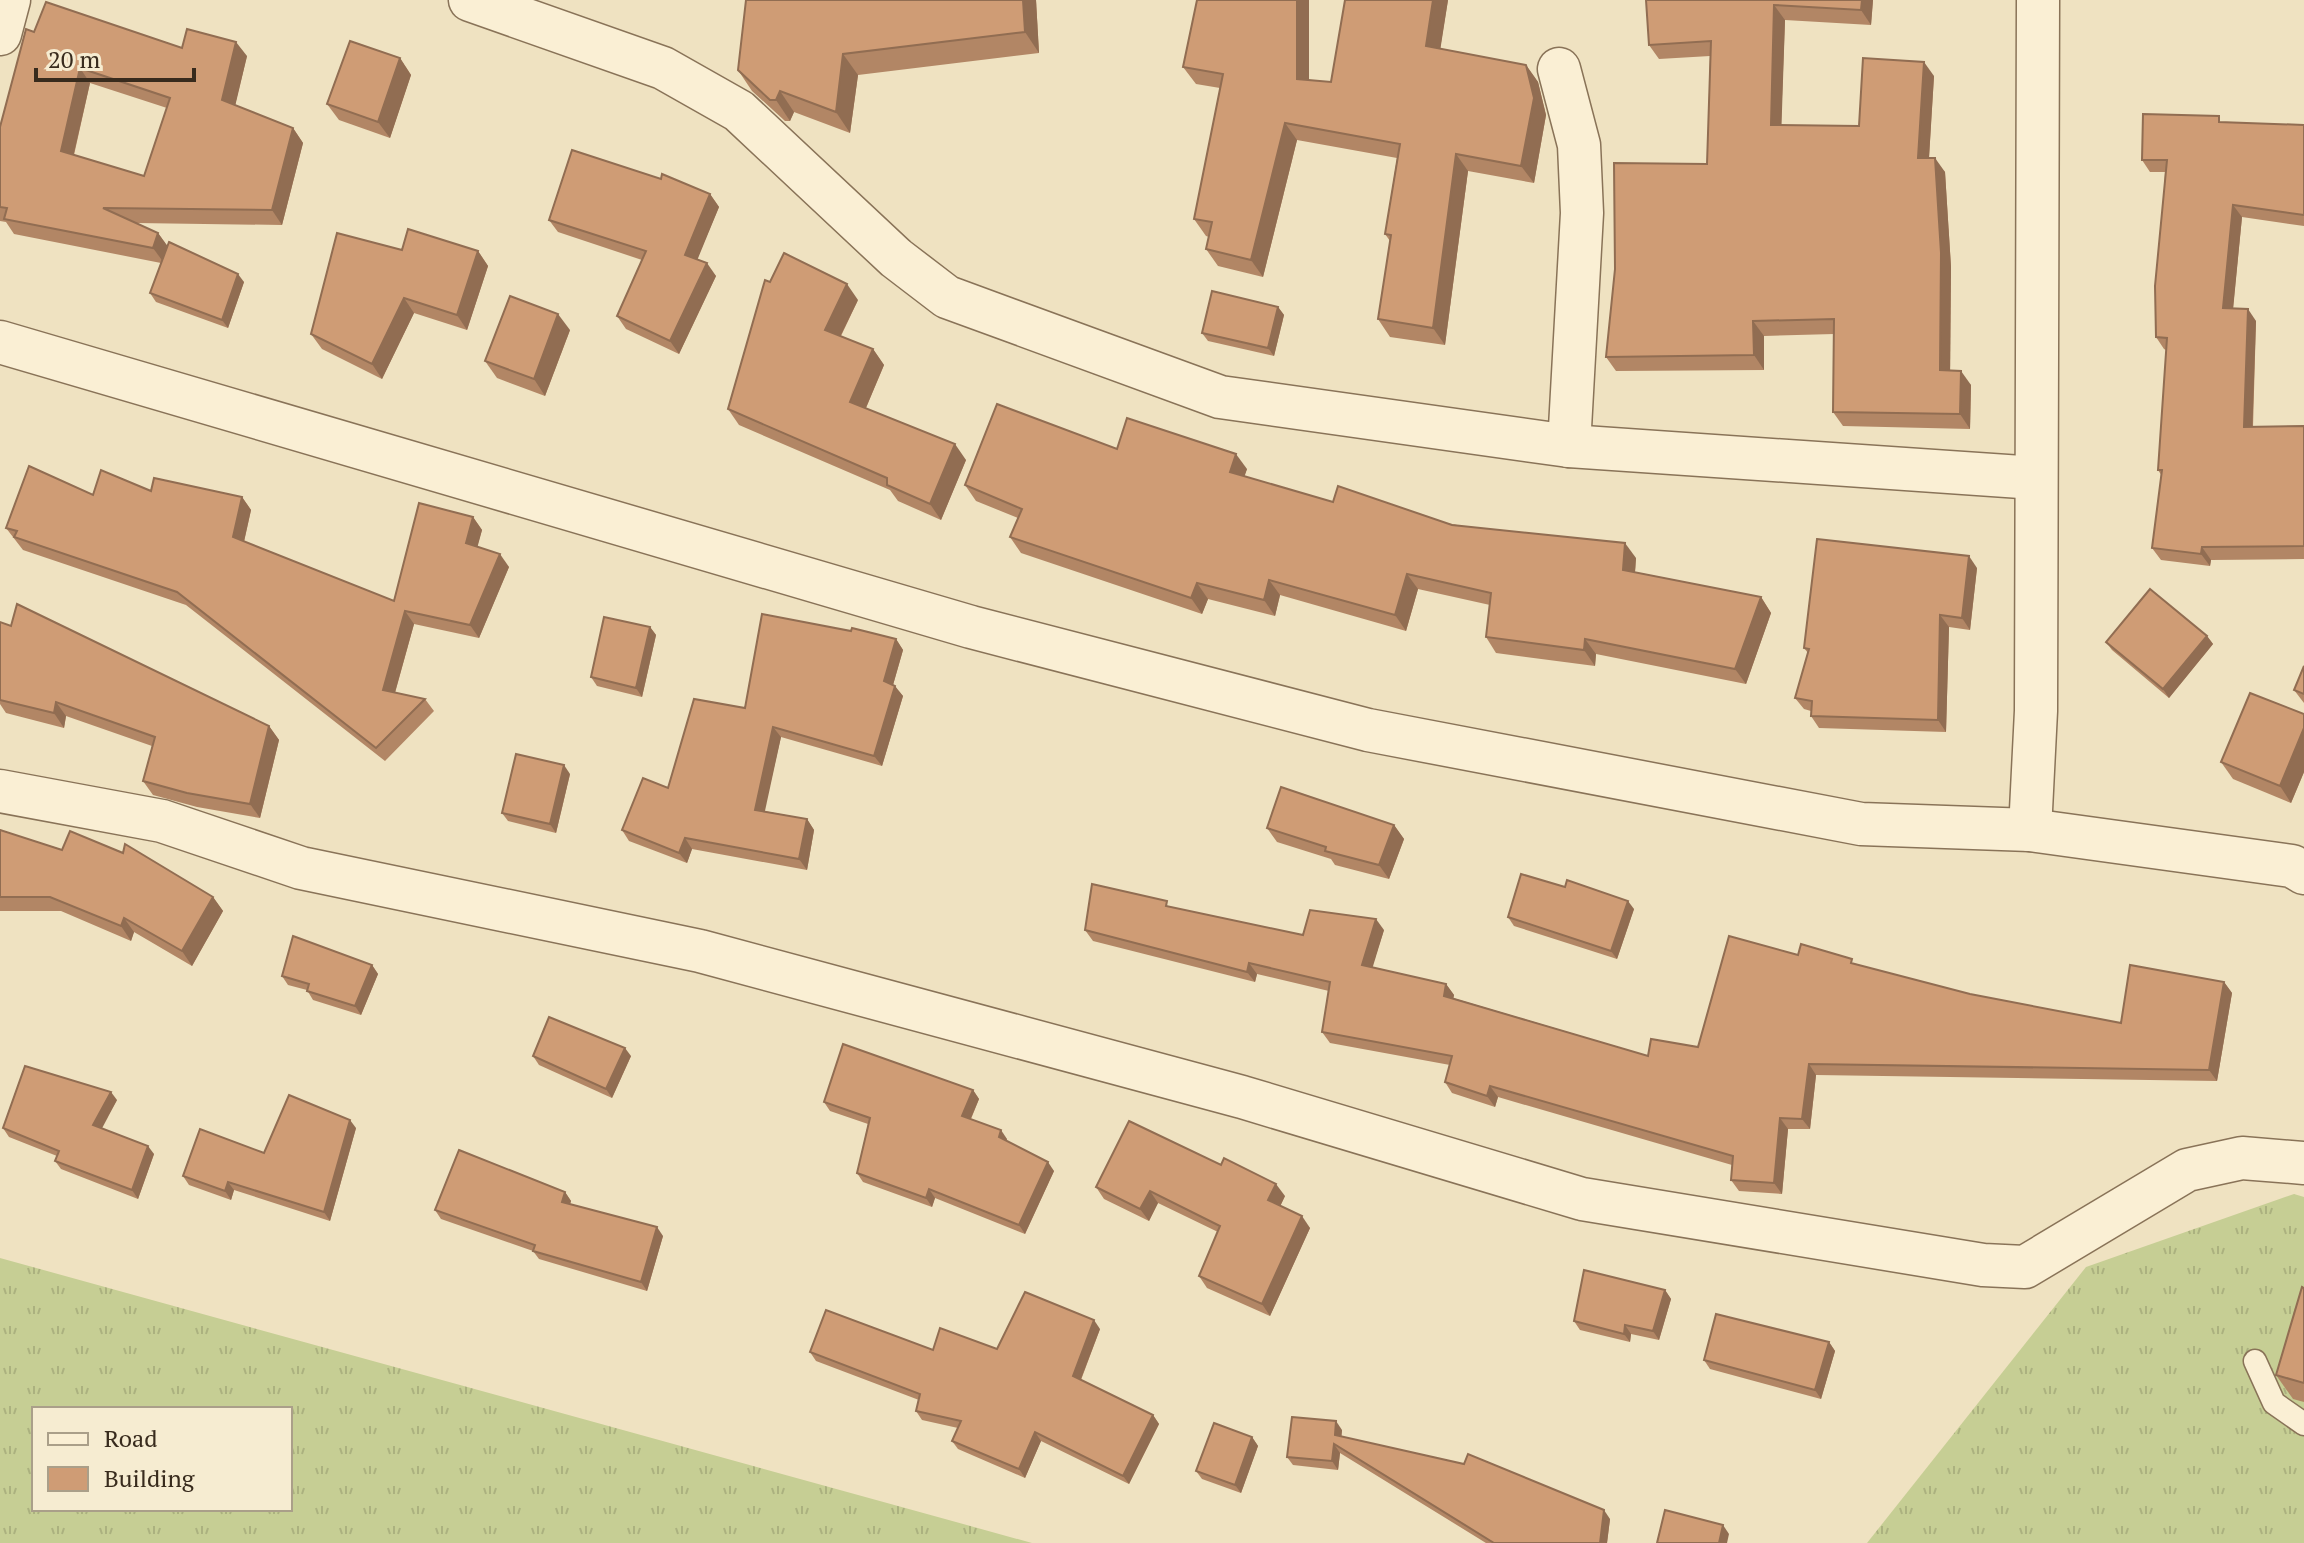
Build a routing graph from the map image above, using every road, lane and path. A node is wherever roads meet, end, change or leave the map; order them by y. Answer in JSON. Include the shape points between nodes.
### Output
{"nodes":[{"id":1,"x":9,"y":0,"type":"edge"},
{"id":2,"x":470,"y":0,"type":"edge"},
{"id":3,"x":2038,"y":0,"type":"edge"},
{"id":4,"x":0,"y":34,"type":"edge"},
{"id":5,"x":1559,"y":69,"type":"dead end"},
{"id":6,"x":0,"y":342,"type":"edge"},
{"id":7,"x":1569,"y":446,"type":"junction"},
{"id":8,"x":2036,"y":478,"type":"junction"},
{"id":9,"x":0,"y":791,"type":"edge"},
{"id":10,"x":2030,"y":830,"type":"junction"},
{"id":11,"x":2304,"y":873,"type":"edge"},
{"id":12,"x":2304,"y":1163,"type":"edge"},
{"id":13,"x":2255,"y":1361,"type":"dead end"},
{"id":14,"x":2304,"y":1424,"type":"edge"}],
"edges":[{"from":1,"to":4,"type":"street"},
{"from":2,"to":7,"type":"street","via":[[663,68],[739,111],[896,258],[947,297],[1220,397]]},
{"from":3,"to":8,"type":"street"},
{"from":5,"to":7,"type":"street","via":[[1579,145],[1582,213]]},
{"from":6,"to":10,"type":"street","via":[[971,627],[1368,730],[1861,824]]},
{"from":7,"to":8,"type":"street"},
{"from":8,"to":10,"type":"street"},
{"from":9,"to":12,"type":"street","via":[[162,821],[301,868],[700,951],[1242,1097],[1582,1199],[1983,1265],[2025,1267],[2187,1170],[2242,1158]]},
{"from":10,"to":11,"type":"street","via":[[2292,866]]},
{"from":13,"to":14,"type":"lane","via":[[2274,1403]]}]}
